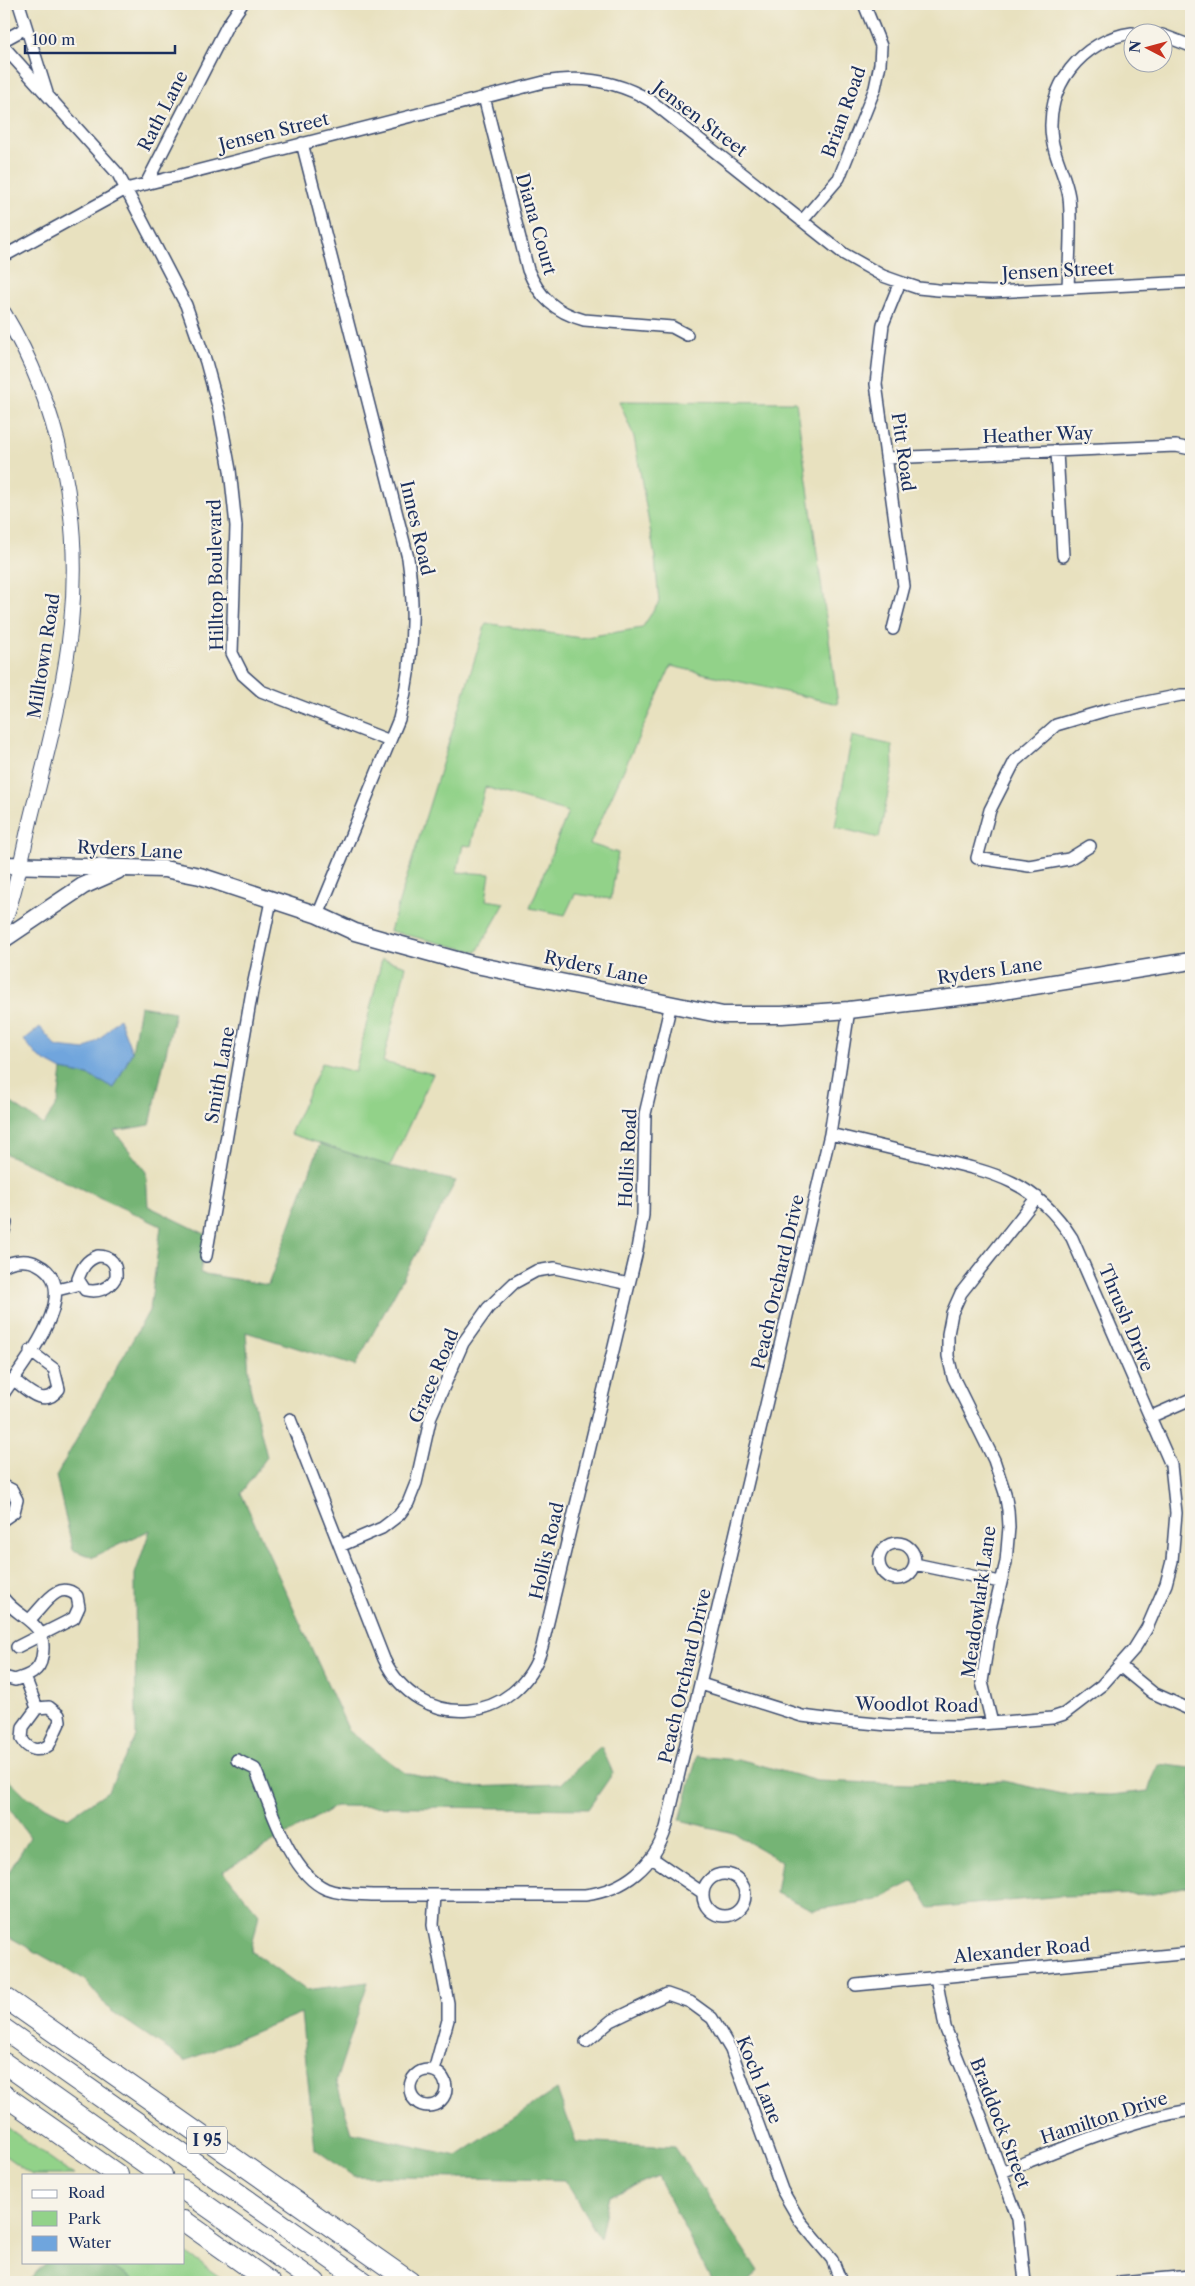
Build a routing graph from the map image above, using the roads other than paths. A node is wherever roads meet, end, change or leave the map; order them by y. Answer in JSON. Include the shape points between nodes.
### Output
{"nodes":[{"id":1,"x":19,"y":4,"type":"edge"},
{"id":2,"x":864,"y":4,"type":"edge"},
{"id":3,"x":235,"y":6,"type":"edge"},
{"id":4,"x":26,"y":28,"type":"junction"},
{"id":5,"x":1122,"y":35,"type":"edge"},
{"id":6,"x":1172,"y":38,"type":"edge"},
{"id":7,"x":4,"y":40,"type":"edge"},
{"id":8,"x":1190,"y":43,"type":"edge"},
{"id":9,"x":4,"y":47,"type":"edge"},
{"id":10,"x":48,"y":96,"type":"junction"},
{"id":11,"x":484,"y":97,"type":"junction"},
{"id":12,"x":302,"y":143,"type":"junction"},
{"id":13,"x":146,"y":184,"type":"junction"},
{"id":14,"x":126,"y":189,"type":"junction"},
{"id":15,"x":802,"y":221,"type":"junction"},
{"id":16,"x":4,"y":256,"type":"edge"},
{"id":17,"x":900,"y":282,"type":"junction"},
{"id":18,"x":1191,"y":282,"type":"edge"},
{"id":19,"x":1068,"y":288,"type":"junction"},
{"id":20,"x":4,"y":312,"type":"edge"},
{"id":21,"x":9,"y":332,"type":"edge"},
{"id":22,"x":686,"y":335,"type":"dead end"},
{"id":23,"x":1191,"y":449,"type":"edge"},
{"id":24,"x":1057,"y":452,"type":"junction"},
{"id":25,"x":886,"y":458,"type":"junction"},
{"id":26,"x":1063,"y":556,"type":"dead end"},
{"id":27,"x":893,"y":629,"type":"dead end"},
{"id":28,"x":1191,"y":695,"type":"edge"},
{"id":29,"x":390,"y":741,"type":"junction"},
{"id":30,"x":1090,"y":846,"type":"dead end"},
{"id":31,"x":11,"y":865,"type":"edge"},
{"id":32,"x":122,"y":868,"type":"junction"},
{"id":33,"x":271,"y":900,"type":"junction"},
{"id":34,"x":318,"y":915,"type":"junction"},
{"id":35,"x":4,"y":922,"type":"edge"},
{"id":36,"x":4,"y":939,"type":"edge"},
{"id":37,"x":1191,"y":961,"type":"edge"},
{"id":38,"x":672,"y":1004,"type":"junction"},
{"id":39,"x":849,"y":1010,"type":"junction"},
{"id":40,"x":830,"y":1134,"type":"junction"},
{"id":41,"x":1037,"y":1196,"type":"junction"},
{"id":42,"x":4,"y":1218,"type":"edge"},
{"id":43,"x":4,"y":1231,"type":"edge"},
{"id":44,"x":206,"y":1256,"type":"dead end"},
{"id":45,"x":4,"y":1266,"type":"edge"},
{"id":46,"x":81,"y":1284,"type":"dead end"},
{"id":47,"x":629,"y":1284,"type":"junction"},
{"id":48,"x":57,"y":1290,"type":"junction"},
{"id":49,"x":30,"y":1351,"type":"junction"},
{"id":50,"x":13,"y":1378,"type":"junction"},
{"id":51,"x":4,"y":1393,"type":"edge"},
{"id":52,"x":1191,"y":1399,"type":"edge"},
{"id":53,"x":1150,"y":1417,"type":"junction"},
{"id":54,"x":290,"y":1419,"type":"dead end"},
{"id":55,"x":4,"y":1486,"type":"edge"},
{"id":56,"x":4,"y":1519,"type":"edge"},
{"id":57,"x":340,"y":1546,"type":"junction"},
{"id":58,"x":915,"y":1564,"type":"dead end"},
{"id":59,"x":1000,"y":1582,"type":"junction"},
{"id":60,"x":4,"y":1598,"type":"edge"},
{"id":61,"x":29,"y":1620,"type":"junction"},
{"id":62,"x":41,"y":1634,"type":"junction"},
{"id":63,"x":17,"y":1647,"type":"dead end"},
{"id":64,"x":1120,"y":1666,"type":"junction"},
{"id":65,"x":4,"y":1677,"type":"edge"},
{"id":66,"x":25,"y":1677,"type":"junction"},
{"id":67,"x":701,"y":1684,"type":"junction"},
{"id":68,"x":37,"y":1708,"type":"dead end"},
{"id":69,"x":1191,"y":1710,"type":"edge"},
{"id":70,"x":992,"y":1723,"type":"junction"},
{"id":71,"x":237,"y":1760,"type":"dead end"},
{"id":72,"x":652,"y":1858,"type":"junction"},
{"id":73,"x":703,"y":1893,"type":"dead end"},
{"id":74,"x":435,"y":1895,"type":"junction"},
{"id":75,"x":1191,"y":1953,"type":"edge"},
{"id":76,"x":936,"y":1977,"type":"junction"},
{"id":77,"x":856,"y":1985,"type":"dead end"},
{"id":78,"x":4,"y":1997,"type":"edge"},
{"id":79,"x":4,"y":2029,"type":"edge"},
{"id":80,"x":586,"y":2042,"type":"dead end"},
{"id":81,"x":4,"y":2063,"type":"edge"},
{"id":82,"x":434,"y":2071,"type":"dead end"},
{"id":83,"x":4,"y":2095,"type":"edge"},
{"id":84,"x":1191,"y":2110,"type":"edge"},
{"id":85,"x":1001,"y":2172,"type":"junction"},
{"id":86,"x":117,"y":2174,"type":"edge"},
{"id":87,"x":161,"y":2174,"type":"edge"},
{"id":88,"x":185,"y":2191,"type":"edge"},
{"id":89,"x":185,"y":2222,"type":"edge"},
{"id":90,"x":1191,"y":2276,"type":"edge"},
{"id":91,"x":270,"y":2282,"type":"edge"},
{"id":92,"x":315,"y":2282,"type":"edge"},
{"id":93,"x":364,"y":2282,"type":"edge"},
{"id":94,"x":410,"y":2282,"type":"edge"},
{"id":95,"x":841,"y":2282,"type":"edge"},
{"id":96,"x":1024,"y":2282,"type":"edge"},
{"id":97,"x":1120,"y":2282,"type":"edge"}],
"edges":[{"from":1,"to":4,"type":"street"},
{"from":2,"to":15,"type":"street","name":"Brian Road","via":[[880,46],[875,88],[840,178]]},
{"from":3,"to":13,"type":"street","name":"Rath Lane"},
{"from":4,"to":7,"type":"street"},
{"from":4,"to":10,"type":"street"},
{"from":5,"to":19,"type":"street","via":[[1086,52],[1066,73],[1054,100],[1051,138],[1068,195]]},
{"from":6,"to":8,"type":"street"},
{"from":9,"to":10,"type":"street","name":"Hilltop Boulevard"},
{"from":10,"to":14,"type":"street","name":"Hilltop Boulevard","via":[[118,174]]},
{"from":11,"to":12,"type":"street","name":"Jensen Street"},
{"from":11,"to":15,"type":"street","name":"Jensen Street","via":[[572,78],[601,80],[628,88],[651,101]]},
{"from":11,"to":22,"type":"street","name":"Diana Court","via":[[528,270],[541,296],[557,310],[584,320],[672,327]]},
{"from":12,"to":13,"type":"street","name":"Jensen Street"},
{"from":12,"to":29,"type":"street","name":"Innes Road","via":[[408,558],[412,588],[412,654],[407,687]]},
{"from":13,"to":14,"type":"street","name":"Jensen Street"},
{"from":14,"to":16,"type":"street","name":"Jensen Street"},
{"from":14,"to":29,"type":"street","name":"Hilltop Boulevard","via":[[186,305],[219,410],[236,526],[231,644],[236,664],[261,691]]},
{"from":15,"to":17,"type":"street","name":"Jensen Street","via":[[844,254]]},
{"from":17,"to":19,"type":"street","name":"Jensen Street","via":[[918,288],[964,292]]},
{"from":17,"to":25,"type":"street","name":"Pitt Road","via":[[883,324],[876,384]]},
{"from":18,"to":19,"type":"street","name":"Jensen Street"},
{"from":20,"to":21,"type":"street","name":"Milltown Road"},
{"from":21,"to":31,"type":"street","name":"Milltown Road","via":[[50,416],[63,465],[73,533],[73,592],[66,660],[41,776]]},
{"from":23,"to":24,"type":"street","name":"Heather Way","via":[[1176,446]]},
{"from":24,"to":25,"type":"street","name":"Heather Way"},
{"from":24,"to":26,"type":"street"},
{"from":25,"to":27,"type":"street","name":"Pitt Road","via":[[904,586]]},
{"from":28,"to":30,"type":"street","via":[[1107,710],[1056,725],[1015,761],[990,810],[977,858],[1030,866],[1069,859]]},
{"from":29,"to":34,"type":"street","name":"Innes Road"},
{"from":31,"to":32,"type":"main road","name":"Ryders Lane"},
{"from":31,"to":35,"type":"street","name":"Milltown Road"},
{"from":32,"to":33,"type":"main road","name":"Ryders Lane","via":[[164,869],[200,876]]},
{"from":32,"to":36,"type":"main road","via":[[83,886]]},
{"from":33,"to":34,"type":"main road","name":"Ryders Lane"},
{"from":33,"to":44,"type":"street","name":"Smith Lane"},
{"from":34,"to":38,"type":"main road","name":"Ryders Lane","via":[[356,932],[462,961]]},
{"from":37,"to":39,"type":"main road","name":"Ryders Lane","via":[[991,993]]},
{"from":38,"to":39,"type":"main road","name":"Ryders Lane","via":[[723,1015]]},
{"from":38,"to":47,"type":"street","name":"Hollis Road","via":[[645,1114],[643,1215]]},
{"from":39,"to":40,"type":"street","name":"Peach Orchard Drive"},
{"from":40,"to":41,"type":"street","name":"Thrush Drive","via":[[994,1173]]},
{"from":40,"to":67,"type":"street","name":"Peach Orchard Drive"},
{"from":41,"to":53,"type":"street","name":"Thrush Drive","via":[[1072,1238]]},
{"from":41,"to":59,"type":"street","name":"Meadowlark Lane","via":[[961,1293],[952,1313],[948,1334],[948,1356],[953,1377],[994,1460],[1005,1493],[1009,1536]]},
{"from":42,"to":43,"type":"street"},
{"from":45,"to":48,"type":"street","via":[[35,1262],[45,1269]]},
{"from":46,"to":48,"type":"street"},
{"from":47,"to":57,"type":"street","name":"Grace Road","via":[[555,1268],[536,1271],[514,1283],[488,1308],[463,1343],[431,1416],[416,1483],[408,1503],[382,1528]]},
{"from":47,"to":57,"type":"street","name":"Hollis Road","via":[[542,1647],[532,1671],[515,1691],[493,1705],[467,1711],[441,1709],[410,1694],[397,1682],[384,1659]]},
{"from":48,"to":49,"type":"street","via":[[51,1318]]},
{"from":49,"to":50,"type":"street"},
{"from":49,"to":50,"type":"street","via":[[54,1369],[60,1386],[55,1394],[42,1398]]},
{"from":50,"to":51,"type":"street"},
{"from":52,"to":53,"type":"street"},
{"from":53,"to":64,"type":"street","name":"Thrush Drive","via":[[1171,1465],[1176,1537],[1158,1607],[1143,1635]]},
{"from":54,"to":57,"type":"street","name":"Hollis Road"},
{"from":55,"to":56,"type":"street","via":[[12,1490],[17,1500],[14,1512]]},
{"from":58,"to":59,"type":"street"},
{"from":59,"to":70,"type":"street","name":"Meadowlark Lane","via":[[982,1682]]},
{"from":60,"to":61,"type":"street"},
{"from":61,"to":62,"type":"street"},
{"from":61,"to":62,"type":"street","via":[[59,1590],[76,1596],[79,1607],[74,1618]]},
{"from":62,"to":63,"type":"street"},
{"from":62,"to":66,"type":"street","via":[[42,1660],[37,1671]]},
{"from":64,"to":69,"type":"street","via":[[1153,1693]]},
{"from":64,"to":70,"type":"street","name":"Woodlot Road","via":[[1102,1685],[1064,1714]]},
{"from":65,"to":66,"type":"street","via":[[15,1680]]},
{"from":66,"to":68,"type":"street"},
{"from":67,"to":70,"type":"street","name":"Woodlot Road","via":[[802,1716],[898,1725]]},
{"from":67,"to":72,"type":"street","name":"Peach Orchard Drive","via":[[666,1828]]},
{"from":71,"to":74,"type":"street","name":"Peach Orchard Drive","via":[[255,1769],[290,1852],[301,1868],[324,1888],[339,1893]]},
{"from":72,"to":73,"type":"street"},
{"from":72,"to":74,"type":"street","name":"Peach Orchard Drive","via":[[629,1880],[595,1894]]},
{"from":74,"to":82,"type":"street","via":[[433,1925],[448,2003],[448,2020]]},
{"from":75,"to":76,"type":"street","name":"Alexander Road"},
{"from":76,"to":77,"type":"street","name":"Alexander Road"},
{"from":76,"to":85,"type":"street","name":"Braddock Street","via":[[945,2028]]},
{"from":78,"to":94,"type":"highway","number":"I 95"},
{"from":79,"to":93,"type":"highway","number":"I 95"},
{"from":80,"to":95,"type":"street","name":"Koch Lane","via":[[611,2021],[667,1994],[690,2002],[712,2018],[731,2050],[782,2190],[800,2221],[832,2259]]},
{"from":81,"to":87,"type":"highway"},
{"from":83,"to":86,"type":"highway"},
{"from":84,"to":85,"type":"street","name":"Hamilton Drive","via":[[1162,2114]]},
{"from":85,"to":96,"type":"street","name":"Braddock Street","via":[[1018,2219]]},
{"from":88,"to":92,"type":"highway"},
{"from":89,"to":91,"type":"highway"},
{"from":90,"to":97,"type":"street"}]}
